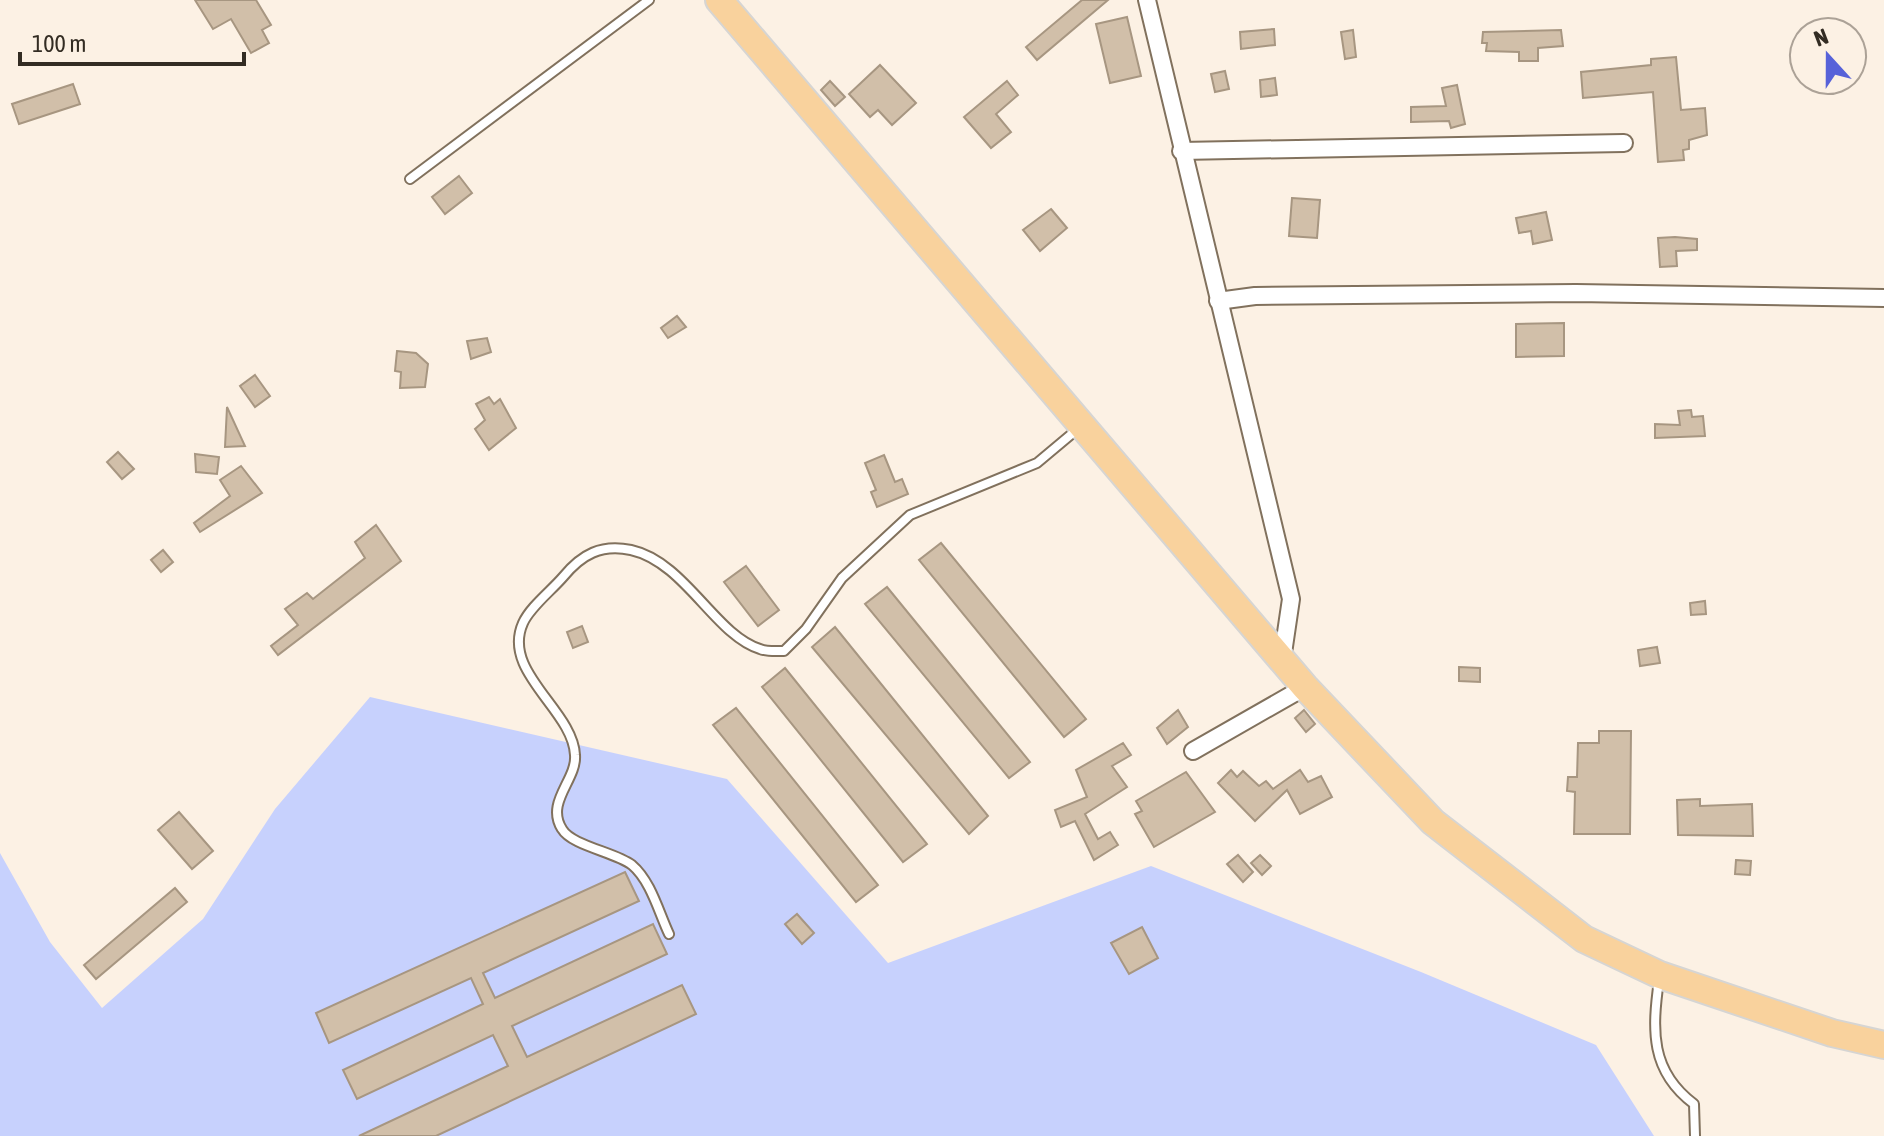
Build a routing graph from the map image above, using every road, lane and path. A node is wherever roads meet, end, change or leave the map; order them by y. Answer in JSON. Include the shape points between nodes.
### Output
{"nodes":[{"id":1,"x":649,"y":0,"type":"edge"},
{"id":2,"x":719,"y":0,"type":"edge"},
{"id":3,"x":1147,"y":0,"type":"edge"},
{"id":4,"x":1624,"y":143,"type":"dead end"},
{"id":5,"x":1181,"y":151,"type":"junction"},
{"id":6,"x":410,"y":179,"type":"dead end"},
{"id":7,"x":1884,"y":298,"type":"edge"},
{"id":8,"x":1218,"y":301,"type":"junction"},
{"id":9,"x":1080,"y":427,"type":"junction"},
{"id":10,"x":1282,"y":660,"type":"junction"},
{"id":11,"x":1305,"y":687,"type":"junction"},
{"id":12,"x":1193,"y":751,"type":"dead end"},
{"id":13,"x":669,"y":934,"type":"dead end"},
{"id":14,"x":1660,"y":975,"type":"junction"},
{"id":15,"x":1884,"y":1045,"type":"edge"},
{"id":16,"x":1695,"y":1136,"type":"edge"}],
"edges":[{"from":1,"to":6,"type":"lane"},
{"from":2,"to":9,"type":"main road"},
{"from":3,"to":5,"type":"street"},
{"from":4,"to":5,"type":"street"},
{"from":5,"to":8,"type":"street"},
{"from":7,"to":8,"type":"street","via":[[1576,293],[1255,296]]},
{"from":8,"to":10,"type":"street","via":[[1291,599]]},
{"from":9,"to":10,"type":"main road"},
{"from":9,"to":13,"type":"lane","via":[[1037,463],[910,515],[842,578],[784,651],[759,649],[680,578],[634,551],[604,547],[577,560],[523,624],[520,652],[568,732],[576,756],[556,816],[564,833],[631,865],[646,883]]},
{"from":10,"to":11,"type":"main road"},
{"from":11,"to":12,"type":"street"},
{"from":11,"to":14,"type":"main road","via":[[1433,822],[1584,939]]},
{"from":14,"to":15,"type":"main road","via":[[1832,1033]]},
{"from":14,"to":16,"type":"lane","via":[[1654,1016],[1657,1052],[1675,1090],[1694,1104]]}]}
